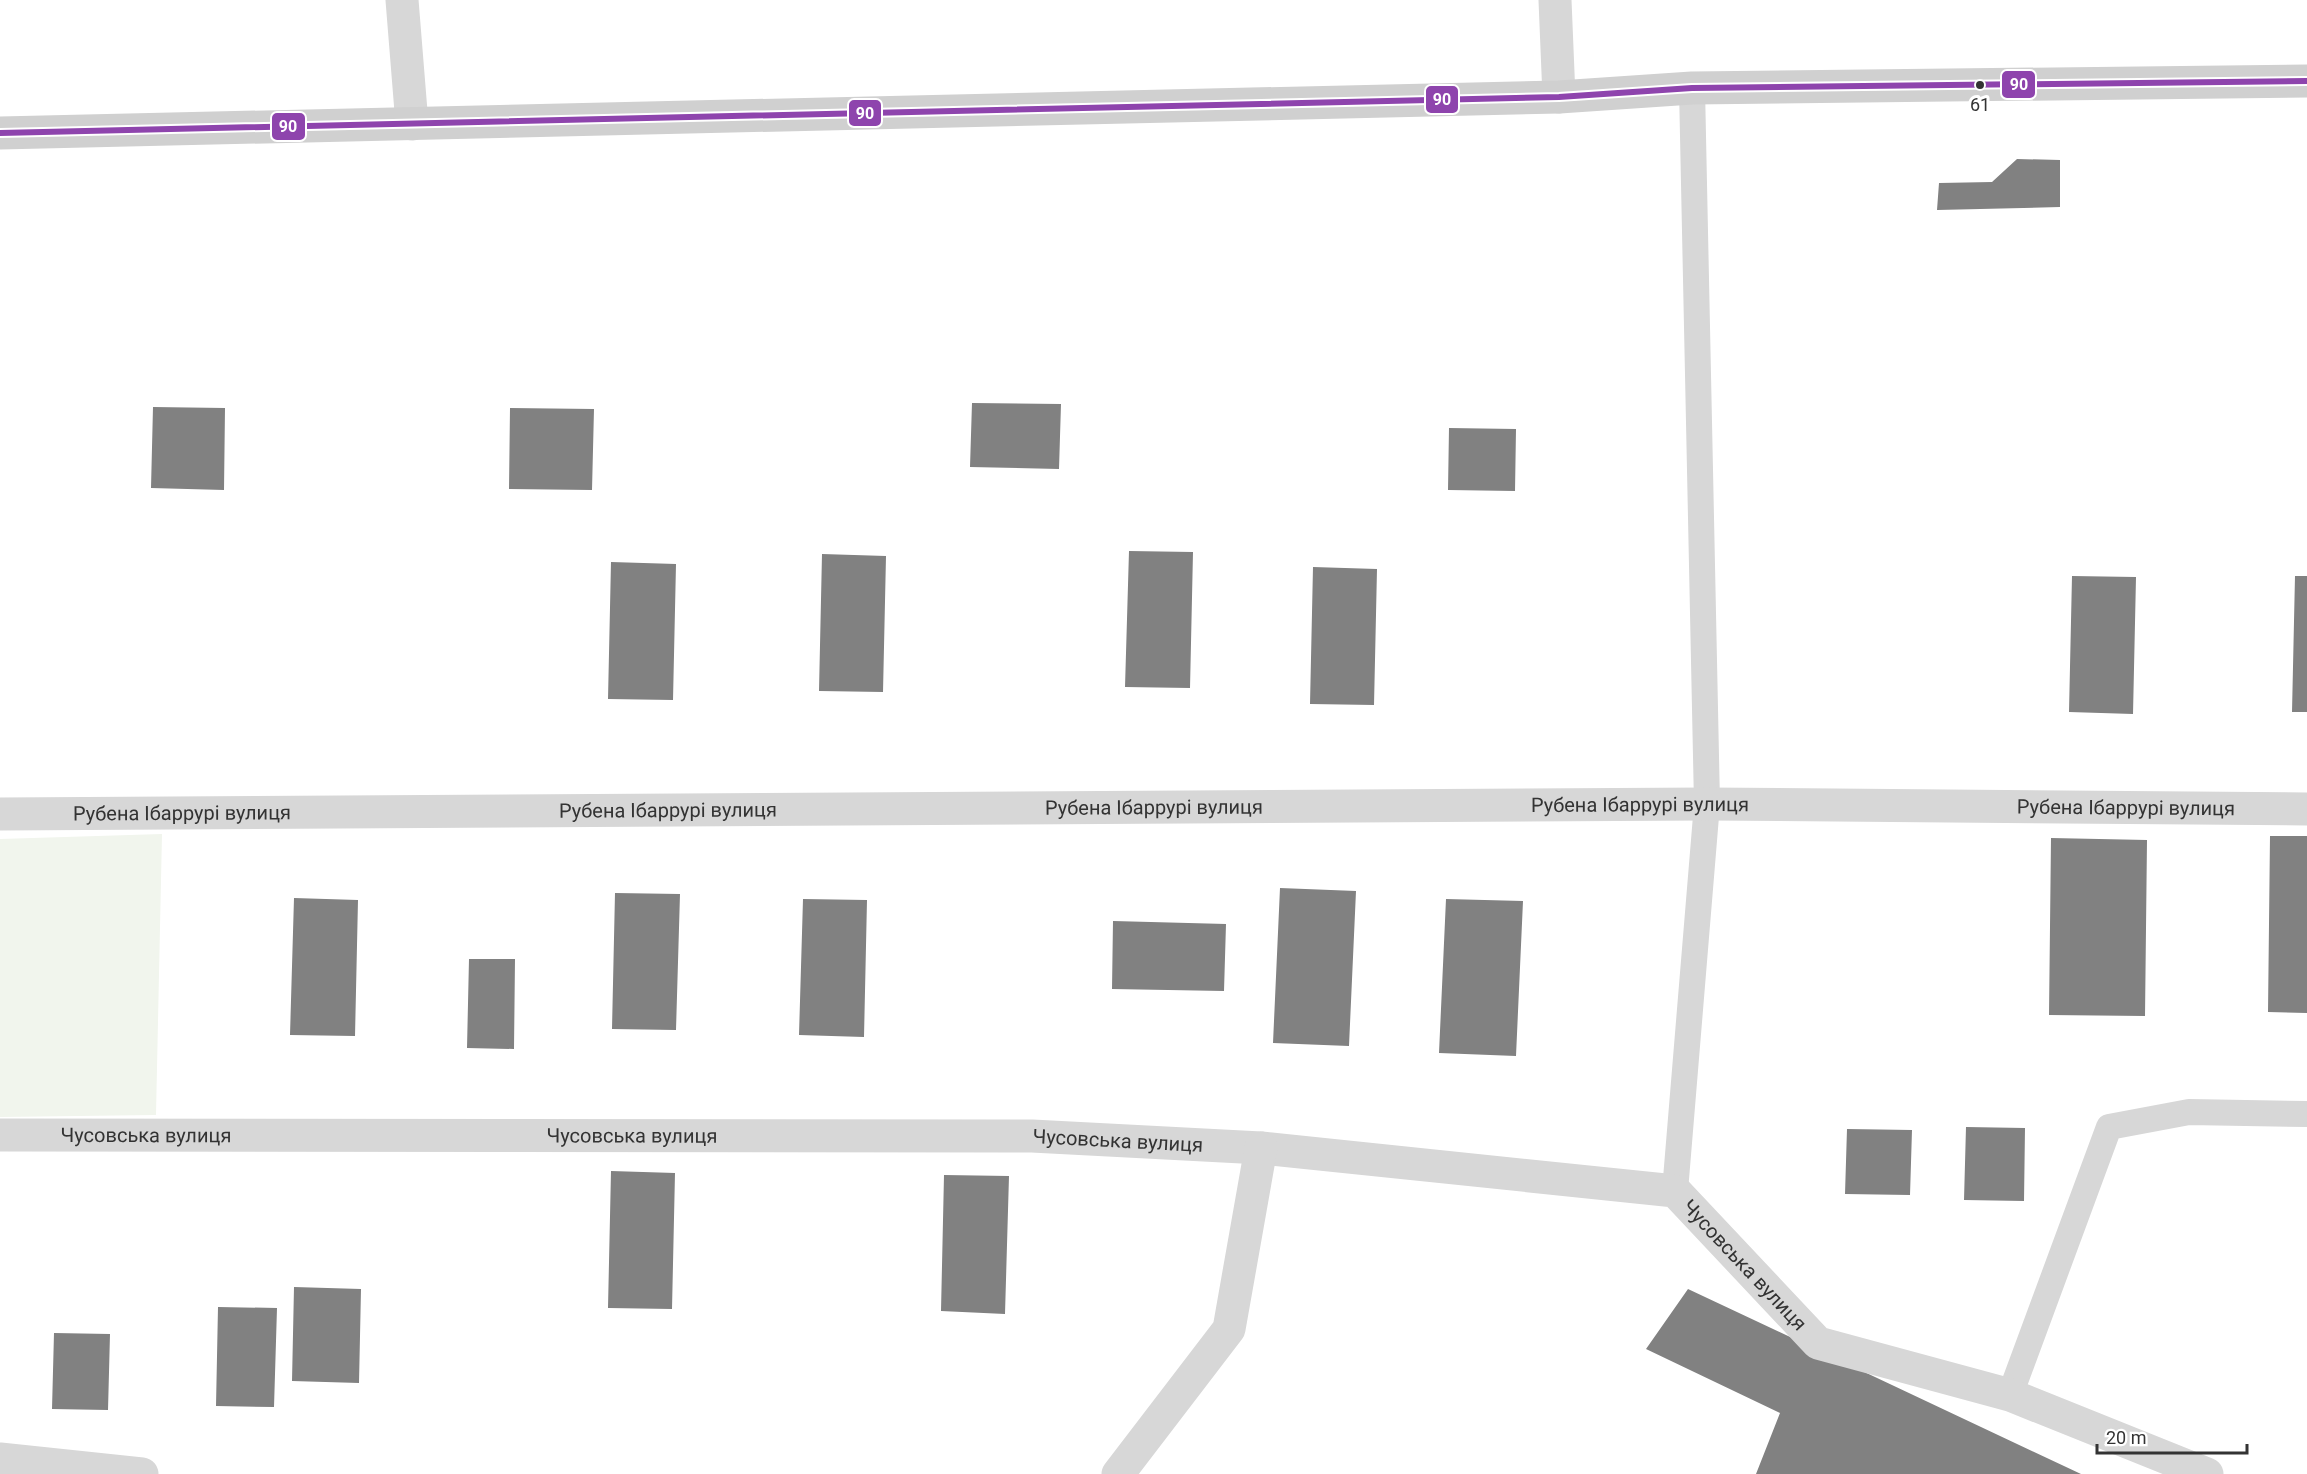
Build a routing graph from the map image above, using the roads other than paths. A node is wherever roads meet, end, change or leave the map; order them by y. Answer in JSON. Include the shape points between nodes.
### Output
{"nodes":[{"id":1,"x":402,"y":0,"type":"edge"},
{"id":2,"x":1555,"y":0,"type":"edge"},
{"id":3,"x":2307,"y":81,"type":"edge"},
{"id":4,"x":1692,"y":88,"type":"junction"},
{"id":5,"x":1559,"y":97,"type":"junction"},
{"id":6,"x":412,"y":124,"type":"junction"},
{"id":7,"x":0,"y":133,"type":"edge"},
{"id":8,"x":1707,"y":804,"type":"junction"},
{"id":9,"x":2307,"y":809,"type":"edge"},
{"id":10,"x":0,"y":814,"type":"edge"},
{"id":11,"x":2307,"y":1114,"type":"edge"},
{"id":12,"x":0,"y":1135,"type":"edge"},
{"id":13,"x":1261,"y":1148,"type":"junction"},
{"id":14,"x":1675,"y":1191,"type":"junction"},
{"id":15,"x":2010,"y":1395,"type":"junction"},
{"id":16,"x":0,"y":1459,"type":"edge"},
{"id":17,"x":142,"y":1474,"type":"edge"},
{"id":18,"x":1119,"y":1474,"type":"edge"},
{"id":19,"x":2207,"y":1474,"type":"edge"}],
"edges":[{"from":1,"to":6,"type":"street"},
{"from":2,"to":5,"type":"street"},
{"from":3,"to":4,"type":"main road"},
{"from":4,"to":5,"type":"main road"},
{"from":4,"to":8,"type":"lane"},
{"from":5,"to":6,"type":"main road"},
{"from":6,"to":7,"type":"main road"},
{"from":8,"to":9,"type":"street","name":"Рубена Ібаррурі вулиця"},
{"from":8,"to":10,"type":"street","name":"Рубена Ібаррурі вулиця"},
{"from":8,"to":14,"type":"lane"},
{"from":11,"to":15,"type":"lane","via":[[2189,1112],[2109,1127]]},
{"from":12,"to":13,"type":"street","name":"Чусовська вулиця","via":[[1032,1136]]},
{"from":13,"to":14,"type":"street","name":"Чусовська вулиця"},
{"from":13,"to":18,"type":"street","via":[[1229,1329]]},
{"from":14,"to":15,"type":"street","name":"Чусовська вулиця","via":[[1818,1343]]},
{"from":15,"to":19,"type":"street","name":"Чусовська вулиця"},
{"from":16,"to":17,"type":"street"}]}
